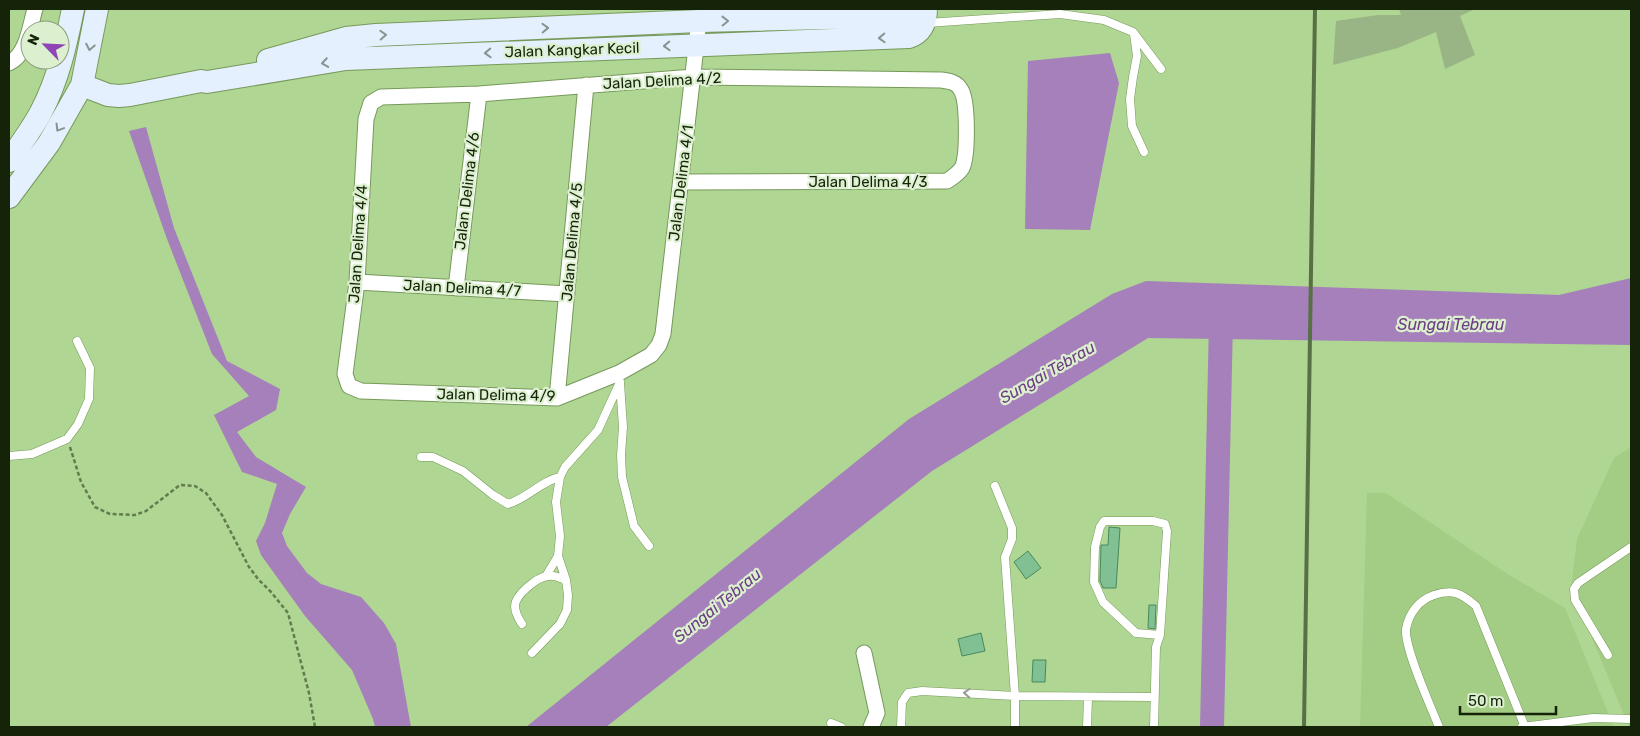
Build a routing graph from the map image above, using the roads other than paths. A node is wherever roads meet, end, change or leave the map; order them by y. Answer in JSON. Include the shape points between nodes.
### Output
{"nodes":[{"id":1,"x":35,"y":9,"type":"edge"},
{"id":2,"x":73,"y":9,"type":"edge"},
{"id":3,"x":97,"y":9,"type":"edge"},
{"id":4,"x":923,"y":13,"type":"edge"},
{"id":5,"x":699,"y":21,"type":"junction"},
{"id":6,"x":1133,"y":32,"type":"junction"},
{"id":7,"x":696,"y":44,"type":"junction"},
{"id":8,"x":9,"y":62,"type":"edge"},
{"id":9,"x":1161,"y":69,"type":"dead end"},
{"id":10,"x":693,"y":77,"type":"junction"},
{"id":11,"x":201,"y":81,"type":"junction"},
{"id":12,"x":955,"y":83,"type":"joint"},
{"id":13,"x":82,"y":85,"type":"junction"},
{"id":14,"x":586,"y":85,"type":"junction"},
{"id":15,"x":479,"y":94,"type":"junction"},
{"id":16,"x":371,"y":103,"type":"joint"},
{"id":17,"x":1144,"y":152,"type":"dead end"},
{"id":18,"x":10,"y":157,"type":"edge"},
{"id":19,"x":681,"y":182,"type":"junction"},
{"id":20,"x":9,"y":197,"type":"edge"},
{"id":21,"x":357,"y":282,"type":"junction"},
{"id":22,"x":456,"y":288,"type":"junction"},
{"id":23,"x":567,"y":294,"type":"junction"},
{"id":24,"x":77,"y":340,"type":"dead end"},
{"id":25,"x":659,"y":345,"type":"joint"},
{"id":26,"x":620,"y":378,"type":"junction"},
{"id":27,"x":349,"y":386,"type":"joint"},
{"id":28,"x":558,"y":398,"type":"junction"},
{"id":29,"x":9,"y":456,"type":"edge"},
{"id":30,"x":421,"y":457,"type":"dead end"},
{"id":31,"x":560,"y":477,"type":"junction"},
{"id":32,"x":995,"y":486,"type":"dead end"},
{"id":33,"x":649,"y":546,"type":"dead end"},
{"id":34,"x":1631,"y":547,"type":"edge"},
{"id":35,"x":558,"y":556,"type":"junction"},
{"id":36,"x":546,"y":576,"type":"junction"},
{"id":37,"x":566,"y":580,"type":"junction"},
{"id":38,"x":522,"y":624,"type":"dead end"},
{"id":39,"x":1160,"y":635,"type":"junction"},
{"id":40,"x":532,"y":653,"type":"dead end"},
{"id":41,"x":864,"y":653,"type":"dead end"},
{"id":42,"x":1608,"y":655,"type":"dead end"},
{"id":43,"x":1015,"y":696,"type":"junction"},
{"id":44,"x":1088,"y":697,"type":"junction"},
{"id":45,"x":1154,"y":697,"type":"junction"},
{"id":46,"x":1631,"y":718,"type":"edge"},
{"id":47,"x":831,"y":723,"type":"dead end"},
{"id":48,"x":841,"y":727,"type":"edge"},
{"id":49,"x":871,"y":727,"type":"edge"},
{"id":50,"x":900,"y":727,"type":"edge"},
{"id":51,"x":1015,"y":727,"type":"edge"},
{"id":52,"x":1087,"y":727,"type":"edge"},
{"id":53,"x":1154,"y":727,"type":"edge"},
{"id":54,"x":1439,"y":727,"type":"edge"},
{"id":55,"x":1523,"y":727,"type":"edge"}],
"edges":[{"from":1,"to":8,"type":"street","via":[[23,48]]},
{"from":2,"to":18,"type":"street","via":[[64,52],[41,113]]},
{"from":3,"to":13,"type":"street","one_way":true},
{"from":5,"to":4,"type":"street","name":"Jalan Kangkar Kecil","one_way":true,"via":[[912,16]]},
{"from":4,"to":6,"type":"lane","via":[[937,24],[1060,14],[1104,20]]},
{"from":4,"to":7,"type":"street","name":"Jalan Kangkar Kecil","one_way":true,"via":[[920,30],[909,36]]},
{"from":5,"to":7,"type":"street","name":"Jalan Delima 4/1"},
{"from":11,"to":5,"type":"street","name":"Jalan Kangkar Kecil","one_way":true,"via":[[346,38]]},
{"from":6,"to":9,"type":"lane"},
{"from":6,"to":17,"type":"lane","via":[[1137,56],[1130,99],[1132,126]]},
{"from":7,"to":10,"type":"street","name":"Jalan Delima 4/1"},
{"from":7,"to":11,"type":"street","name":"Jalan Kangkar Kecil","one_way":true,"via":[[346,60]]},
{"from":10,"to":12,"type":"street","name":"Jalan Delima 4/2","via":[[941,80]]},
{"from":10,"to":14,"type":"street","name":"Jalan Delima 4/2"},
{"from":10,"to":19,"type":"street","name":"Jalan Delima 4/1"},
{"from":11,"to":13,"type":"street","name":"Jalan Kangkar Kecil","via":[[119,96]]},
{"from":12,"to":19,"type":"street","name":"Jalan Delima 4/3","via":[[962,91],[965,106],[964,162],[956,176],[947,181]]},
{"from":13,"to":20,"type":"street","one_way":true,"via":[[49,143]]},
{"from":14,"to":15,"type":"street","name":"Jalan Delima 4/2"},
{"from":14,"to":23,"type":"street","name":"Jalan Delima 4/5"},
{"from":15,"to":16,"type":"street","name":"Jalan Delima 4/2","via":[[381,98]]},
{"from":15,"to":22,"type":"street","name":"Jalan Delima 4/6"},
{"from":16,"to":21,"type":"street","name":"Jalan Delima 4/4","via":[[366,119]]},
{"from":19,"to":25,"type":"street","name":"Jalan Delima 4/1"},
{"from":21,"to":22,"type":"street","name":"Jalan Delima 4/7"},
{"from":21,"to":27,"type":"street","name":"Jalan Delima 4/4","via":[[345,374]]},
{"from":22,"to":23,"type":"street","name":"Jalan Delima 4/7"},
{"from":23,"to":28,"type":"street","name":"Jalan Delima 4/5"},
{"from":24,"to":29,"type":"lane","via":[[90,368],[89,399],[78,424],[67,439],[32,454]]},
{"from":25,"to":26,"type":"street","name":"Jalan Delima 4/9"},
{"from":26,"to":28,"type":"street","name":"Jalan Delima 4/9"},
{"from":26,"to":31,"type":"lane","via":[[598,430]]},
{"from":26,"to":33,"type":"lane","via":[[622,477],[634,526]]},
{"from":27,"to":28,"type":"street","name":"Jalan Delima 4/9","via":[[361,391]]},
{"from":30,"to":31,"type":"lane","via":[[433,457],[463,471],[508,504]]},
{"from":31,"to":35,"type":"lane","via":[[556,502],[560,536]]},
{"from":32,"to":43,"type":"lane","via":[[1012,528],[1012,539],[1005,557]]},
{"from":34,"to":42,"type":"lane","via":[[1574,589],[1575,600]]},
{"from":35,"to":36,"type":"lane"},
{"from":35,"to":37,"type":"lane"},
{"from":36,"to":37,"type":"lane"},
{"from":36,"to":38,"type":"lane","via":[[517,597],[516,616]]},
{"from":37,"to":40,"type":"lane","via":[[567,610],[560,624]]},
{"from":39,"to":39,"type":"lane","via":[[1136,633],[1103,602],[1094,582],[1095,547],[1104,521],[1164,524],[1167,531]]},
{"from":39,"to":45,"type":"lane","via":[[1156,647]]},
{"from":41,"to":49,"type":"street","via":[[878,713]]},
{"from":43,"to":44,"type":"lane"},
{"from":43,"to":50,"type":"lane","one_way":true,"via":[[908,693],[902,702]]},
{"from":43,"to":51,"type":"lane"},
{"from":44,"to":45,"type":"lane"},
{"from":44,"to":52,"type":"lane"},
{"from":45,"to":53,"type":"lane"},
{"from":46,"to":55,"type":"lane","via":[[1593,718]]},
{"from":47,"to":48,"type":"lane"},
{"from":54,"to":55,"type":"lane","via":[[1410,653],[1406,629],[1415,607],[1428,597],[1447,591],[1464,595],[1476,606]]}]}
